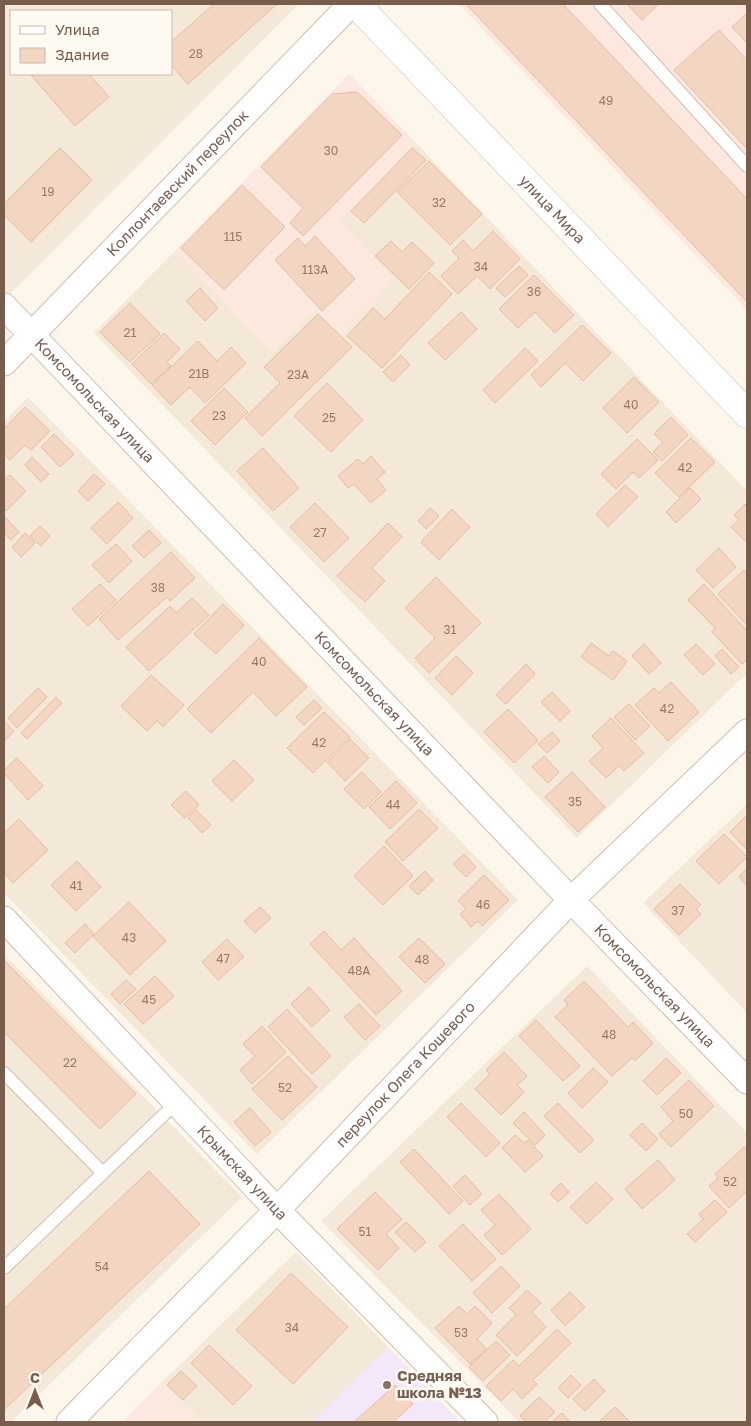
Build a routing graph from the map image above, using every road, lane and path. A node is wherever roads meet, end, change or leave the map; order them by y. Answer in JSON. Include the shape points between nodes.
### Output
{"nodes":[{"id":1,"x":351,"y":4,"type":"edge"},
{"id":2,"x":356,"y":4,"type":"edge"},
{"id":3,"x":600,"y":4,"type":"edge"},
{"id":4,"x":747,"y":166,"type":"edge"},
{"id":5,"x":4,"y":306,"type":"edge"},
{"id":6,"x":30,"y":336,"type":"junction"},
{"id":7,"x":4,"y":363,"type":"edge"},
{"id":8,"x":747,"y":414,"type":"edge"},
{"id":9,"x":747,"y":732,"type":"edge"},
{"id":10,"x":571,"y":900,"type":"junction"},
{"id":11,"x":4,"y":919,"type":"edge"},
{"id":12,"x":4,"y":1073,"type":"edge"},
{"id":13,"x":747,"y":1081,"type":"edge"},
{"id":14,"x":176,"y":1103,"type":"junction"},
{"id":15,"x":103,"y":1173,"type":"junction"},
{"id":16,"x":277,"y":1210,"type":"junction"},
{"id":17,"x":4,"y":1268,"type":"edge"},
{"id":18,"x":69,"y":1422,"type":"edge"},
{"id":19,"x":485,"y":1422,"type":"edge"}],
"edges":[{"from":1,"to":6,"type":"street","name":"Коллонтаевский переулок"},
{"from":2,"to":8,"type":"street","name":"улица Мира"},
{"from":3,"to":4,"type":"lane"},
{"from":5,"to":6,"type":"street","name":"Комсомольская улица"},
{"from":6,"to":7,"type":"street","name":"Коллонтаевский переулок"},
{"from":6,"to":10,"type":"street","name":"Комсомольская улица"},
{"from":9,"to":10,"type":"street","name":"переулок Олега Кошевого"},
{"from":10,"to":13,"type":"street","name":"Комсомольская улица"},
{"from":10,"to":16,"type":"street","name":"переулок Олега Кошевого"},
{"from":11,"to":14,"type":"street","name":"Крымская улица"},
{"from":12,"to":15,"type":"lane"},
{"from":14,"to":15,"type":"lane"},
{"from":14,"to":16,"type":"street","name":"Крымская улица"},
{"from":15,"to":17,"type":"lane"},
{"from":16,"to":18,"type":"street","name":"переулок Олега Кошевого"},
{"from":16,"to":19,"type":"street","name":"Крымская улица"}]}
